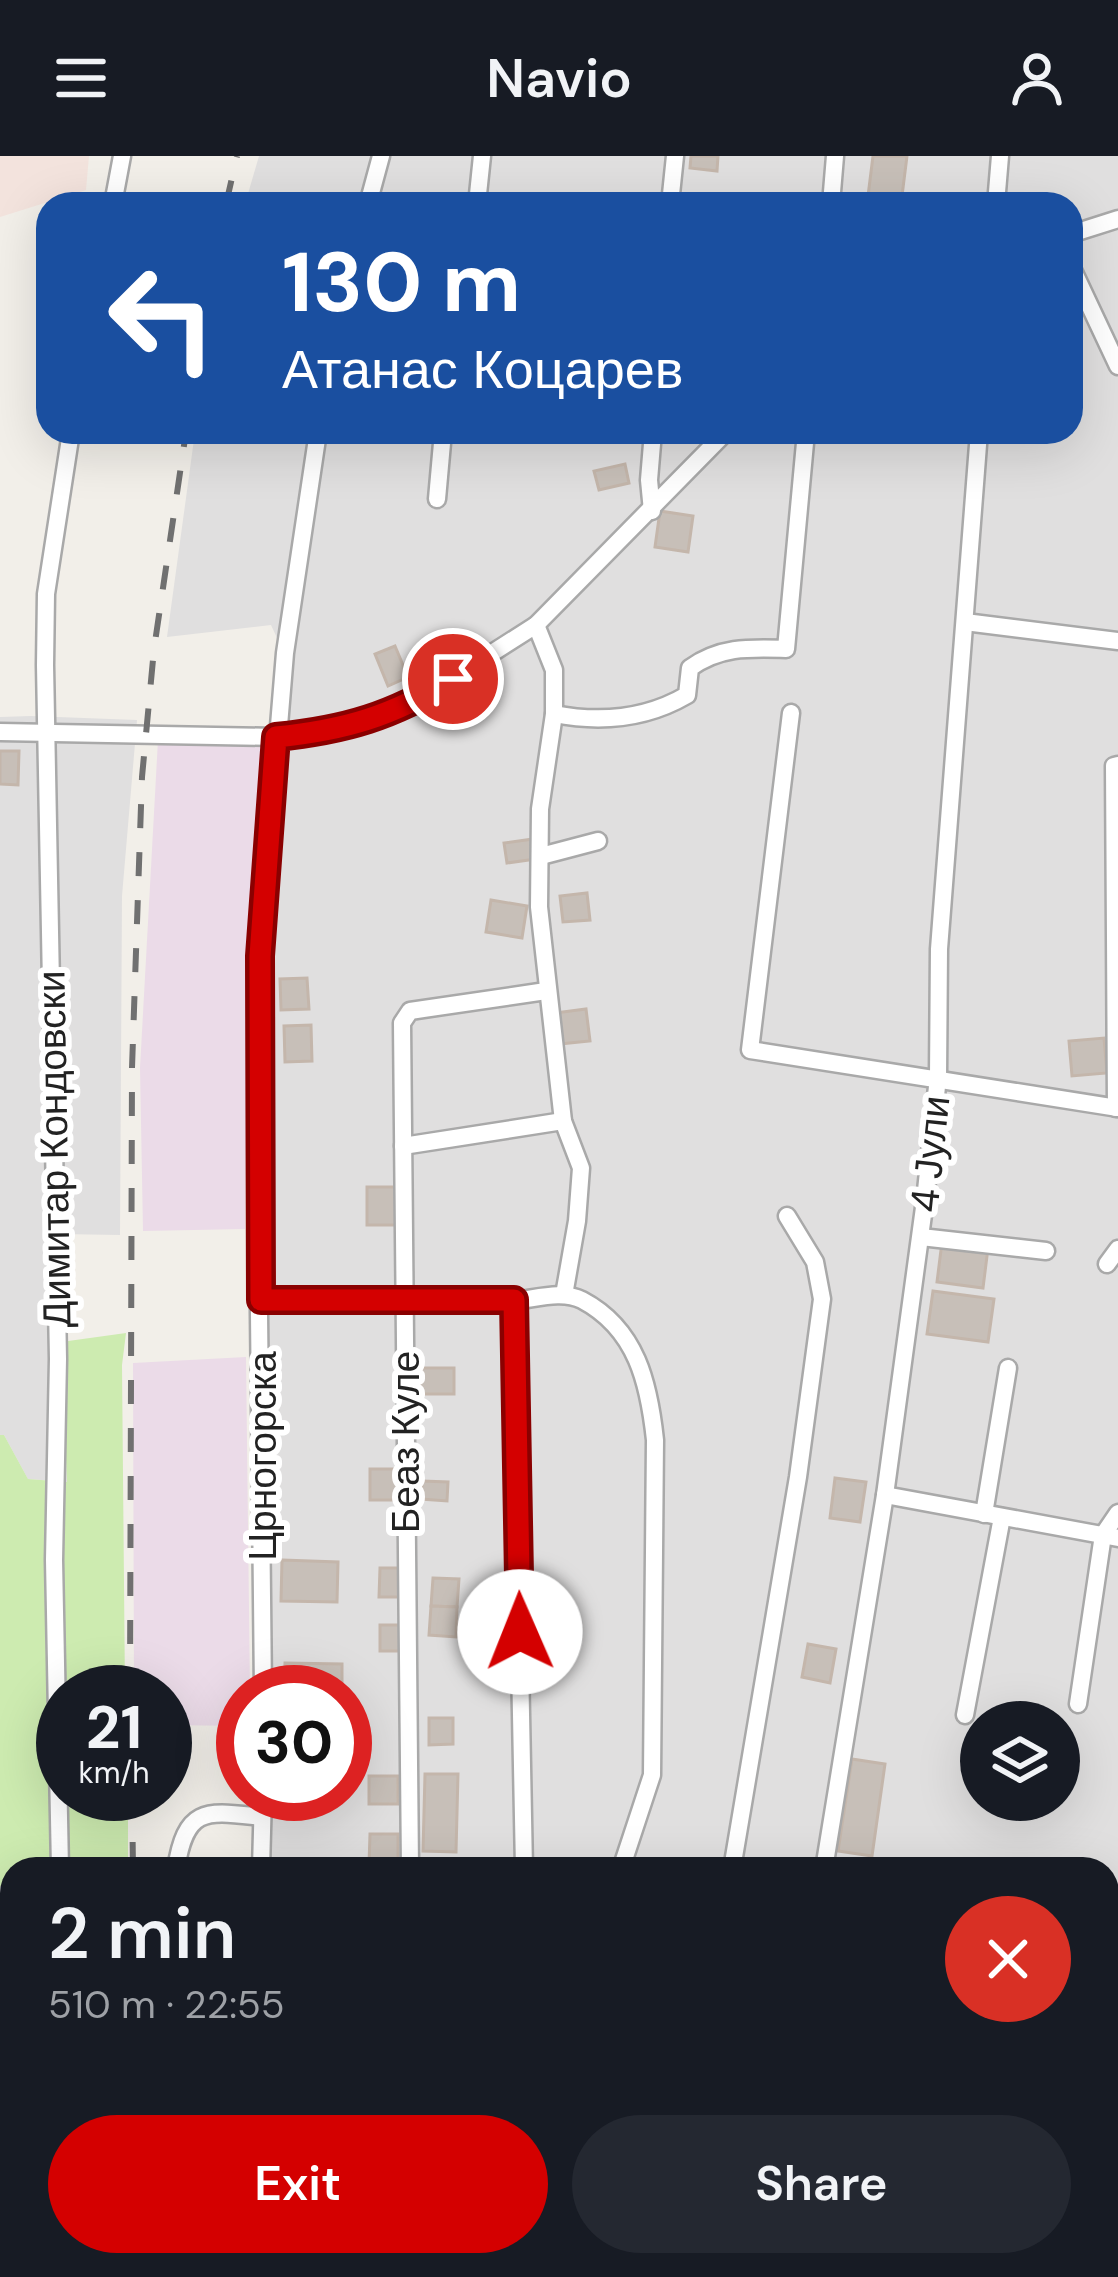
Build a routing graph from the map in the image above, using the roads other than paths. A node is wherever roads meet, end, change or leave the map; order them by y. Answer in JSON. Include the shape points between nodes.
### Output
{"nodes":[{"id":1,"x":122,"y":156,"type":"edge"},
{"id":2,"x":381,"y":156,"type":"edge"},
{"id":3,"x":482,"y":156,"type":"edge"},
{"id":4,"x":675,"y":156,"type":"edge"},
{"id":5,"x":835,"y":156,"type":"edge"},
{"id":6,"x":1000,"y":156,"type":"edge"},
{"id":7,"x":115,"y":192,"type":"edge"},
{"id":8,"x":371,"y":192,"type":"edge"},
{"id":9,"x":479,"y":192,"type":"edge"},
{"id":10,"x":671,"y":192,"type":"edge"},
{"id":11,"x":832,"y":192,"type":"edge"},
{"id":12,"x":997,"y":192,"type":"edge"},
{"id":13,"x":1118,"y":219,"type":"edge"},
{"id":14,"x":1083,"y":230,"type":"edge"},
{"id":15,"x":1083,"y":292,"type":"edge"},
{"id":16,"x":1118,"y":366,"type":"edge"},
{"id":17,"x":69,"y":444,"type":"edge"},
{"id":18,"x":316,"y":444,"type":"edge"},
{"id":19,"x":442,"y":444,"type":"edge"},
{"id":20,"x":652,"y":444,"type":"edge"},
{"id":21,"x":715,"y":444,"type":"edge"},
{"id":22,"x":805,"y":444,"type":"edge"},
{"id":23,"x":978,"y":444,"type":"edge"},
{"id":24,"x":437,"y":499,"type":"dead end"},
{"id":25,"x":652,"y":511,"type":"junction"},
{"id":26,"x":964,"y":622,"type":"junction"},
{"id":27,"x":536,"y":625,"type":"junction"},
{"id":28,"x":1118,"y":641,"type":"edge"},
{"id":29,"x":791,"y":713,"type":"dead end"},
{"id":30,"x":554,"y":714,"type":"junction"},
{"id":31,"x":0,"y":732,"type":"edge"},
{"id":32,"x":48,"y":733,"type":"junction"},
{"id":33,"x":276,"y":737,"type":"junction"},
{"id":34,"x":1118,"y":766,"type":"edge"},
{"id":35,"x":598,"y":841,"type":"dead end"},
{"id":36,"x":541,"y":856,"type":"junction"},
{"id":37,"x":546,"y":991,"type":"junction"},
{"id":38,"x":938,"y":1077,"type":"junction"},
{"id":39,"x":1117,"y":1108,"type":"edge"},
{"id":40,"x":563,"y":1121,"type":"junction"},
{"id":41,"x":403,"y":1146,"type":"junction"},
{"id":42,"x":787,"y":1216,"type":"dead end"},
{"id":43,"x":921,"y":1237,"type":"junction"},
{"id":44,"x":1046,"y":1251,"type":"dead end"},
{"id":45,"x":564,"y":1295,"type":"junction"},
{"id":46,"x":405,"y":1298,"type":"junction"},
{"id":47,"x":261,"y":1300,"type":"junction"},
{"id":48,"x":514,"y":1300,"type":"junction"},
{"id":49,"x":1008,"y":1368,"type":"dead end"},
{"id":50,"x":885,"y":1495,"type":"junction"},
{"id":51,"x":1118,"y":1513,"type":"edge"},
{"id":52,"x":993,"y":1516,"type":"junction"},
{"id":53,"x":1110,"y":1537,"type":"edge"},
{"id":54,"x":263,"y":1665,"type":"edge"},
{"id":55,"x":967,"y":1701,"type":"edge"},
{"id":56,"x":1079,"y":1701,"type":"edge"},
{"id":57,"x":216,"y":1811,"type":"edge"},
{"id":58,"x":262,"y":1821,"type":"edge"},
{"id":59,"x":60,"y":1857,"type":"edge"},
{"id":60,"x":179,"y":1857,"type":"edge"},
{"id":61,"x":261,"y":1857,"type":"edge"},
{"id":62,"x":410,"y":1857,"type":"edge"},
{"id":63,"x":524,"y":1857,"type":"edge"},
{"id":64,"x":625,"y":1857,"type":"edge"},
{"id":65,"x":734,"y":1857,"type":"edge"},
{"id":66,"x":826,"y":1857,"type":"edge"}],
"edges":[{"from":1,"to":7,"type":"street"},
{"from":2,"to":8,"type":"street"},
{"from":3,"to":9,"type":"street"},
{"from":4,"to":10,"type":"street"},
{"from":5,"to":11,"type":"street"},
{"from":6,"to":12,"type":"street"},
{"from":13,"to":14,"type":"street"},
{"from":15,"to":16,"type":"street"},
{"from":17,"to":32,"type":"street","name":"Димитар Кондовски","via":[[46,594]]},
{"from":18,"to":33,"type":"street","name":"Црногорска"},
{"from":19,"to":24,"type":"street"},
{"from":20,"to":25,"type":"street"},
{"from":21,"to":25,"type":"street"},
{"from":22,"to":30,"type":"street","via":[[786,649],[733,648],[703,659],[690,668],[687,695],[664,709],[605,719]]},
{"from":23,"to":26,"type":"street","name":"4 Јули"},
{"from":25,"to":27,"type":"street"},
{"from":26,"to":28,"type":"street"},
{"from":26,"to":38,"type":"street","name":"4 Јули","via":[[939,949]]},
{"from":27,"to":30,"type":"street","via":[[554,670]]},
{"from":27,"to":33,"type":"street","via":[[417,701],[336,731]]},
{"from":29,"to":38,"type":"street","via":[[750,1050]]},
{"from":30,"to":36,"type":"street"},
{"from":31,"to":32,"type":"street"},
{"from":32,"to":33,"type":"street"},
{"from":32,"to":59,"type":"street","name":"Димитар Кондовски"},
{"from":33,"to":47,"type":"street","name":"Црногорска","via":[[260,956]]},
{"from":34,"to":39,"type":"street"},
{"from":35,"to":36,"type":"street"},
{"from":36,"to":37,"type":"street"},
{"from":37,"to":40,"type":"street"},
{"from":37,"to":41,"type":"street","name":"Беаз Куле","via":[[404,1016]]},
{"from":38,"to":39,"type":"street"},
{"from":38,"to":43,"type":"street","name":"4 Јули"},
{"from":40,"to":41,"type":"street"},
{"from":40,"to":45,"type":"street","via":[[581,1168]]},
{"from":41,"to":46,"type":"street","name":"Беаз Куле"},
{"from":42,"to":65,"type":"street","via":[[815,1262],[822,1299]]},
{"from":43,"to":44,"type":"street"},
{"from":43,"to":50,"type":"street","name":"4 Јули"},
{"from":45,"to":48,"type":"street"},
{"from":45,"to":64,"type":"street","via":[[581,1299],[628,1340],[651,1395],[652,1775]]},
{"from":46,"to":47,"type":"street"},
{"from":46,"to":48,"type":"street"},
{"from":46,"to":62,"type":"street","name":"Беаз Куле"},
{"from":47,"to":54,"type":"street","name":"Црногорска"},
{"from":48,"to":63,"type":"street"},
{"from":49,"to":52,"type":"street"},
{"from":50,"to":52,"type":"street"},
{"from":50,"to":66,"type":"street","name":"4 Јули"},
{"from":51,"to":53,"type":"street"},
{"from":52,"to":53,"type":"street"},
{"from":52,"to":55,"type":"street"},
{"from":53,"to":56,"type":"street"},
{"from":57,"to":60,"type":"street","via":[[184,1835]]},
{"from":58,"to":61,"type":"street"}]}
